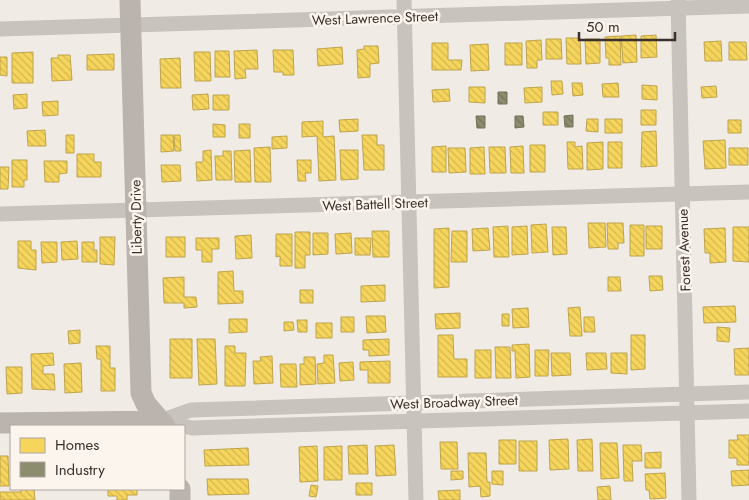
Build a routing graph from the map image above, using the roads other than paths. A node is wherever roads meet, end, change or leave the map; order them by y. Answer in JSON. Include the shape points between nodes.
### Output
{"nodes":[{"id":1,"x":130,"y":0,"type":"edge"},
{"id":2,"x":404,"y":0,"type":"edge"},
{"id":3,"x":678,"y":4,"type":"edge"},
{"id":4,"x":749,"y":6,"type":"edge"},
{"id":5,"x":404,"y":17,"type":"junction"},
{"id":6,"x":131,"y":25,"type":"junction"},
{"id":7,"x":0,"y":29,"type":"edge"},
{"id":8,"x":749,"y":192,"type":"edge"},
{"id":9,"x":682,"y":194,"type":"junction"},
{"id":10,"x":409,"y":203,"type":"junction"},
{"id":11,"x":136,"y":210,"type":"junction"},
{"id":12,"x":0,"y":214,"type":"edge"},
{"id":13,"x":749,"y":392,"type":"edge"},
{"id":14,"x":687,"y":394,"type":"junction"},
{"id":15,"x":413,"y":403,"type":"junction"},
{"id":16,"x":749,"y":411,"type":"edge"},
{"id":17,"x":687,"y":413,"type":"junction"},
{"id":18,"x":414,"y":421,"type":"junction"},
{"id":19,"x":0,"y":423,"type":"edge"},
{"id":20,"x":163,"y":423,"type":"edge"},
{"id":21,"x":185,"y":427,"type":"edge"},
{"id":22,"x":416,"y":500,"type":"edge"},
{"id":23,"x":689,"y":500,"type":"edge"}],
"edges":[{"from":1,"to":6,"type":"street","name":"Liberty Drive"},
{"from":2,"to":5,"type":"street"},
{"from":3,"to":4,"type":"street","name":"West Lawrence Street"},
{"from":3,"to":5,"type":"street","name":"West Lawrence Street"},
{"from":3,"to":9,"type":"street","name":"Forest Avenue"},
{"from":5,"to":6,"type":"street","name":"West Lawrence Street"},
{"from":5,"to":10,"type":"street"},
{"from":6,"to":7,"type":"street","name":"West Lawrence Street"},
{"from":6,"to":11,"type":"street","name":"Liberty Drive"},
{"from":8,"to":9,"type":"street","name":"West Battell Street"},
{"from":9,"to":10,"type":"street","name":"West Battell Street"},
{"from":9,"to":14,"type":"street","name":"Forest Avenue"},
{"from":10,"to":11,"type":"street","name":"West Battell Street"},
{"from":10,"to":15,"type":"street"},
{"from":11,"to":12,"type":"street","name":"West Battell Street"},
{"from":11,"to":20,"type":"street","name":"Liberty Drive","via":[[141,393]]},
{"from":13,"to":14,"type":"street","name":"West Broadway Street"},
{"from":14,"to":15,"type":"street","name":"West Broadway Street"},
{"from":14,"to":17,"type":"street","name":"Forest Avenue"},
{"from":15,"to":18,"type":"street"},
{"from":15,"to":20,"type":"street","name":"West Broadway Street","via":[[191,410]]},
{"from":16,"to":17,"type":"street","name":"West Broadway Street"},
{"from":17,"to":18,"type":"street","name":"West Broadway Street"},
{"from":17,"to":23,"type":"street","name":"Forest Avenue"},
{"from":18,"to":21,"type":"street","name":"West Broadway Street"},
{"from":18,"to":22,"type":"street"},
{"from":19,"to":20,"type":"street","name":"West Broadway Street"}]}
